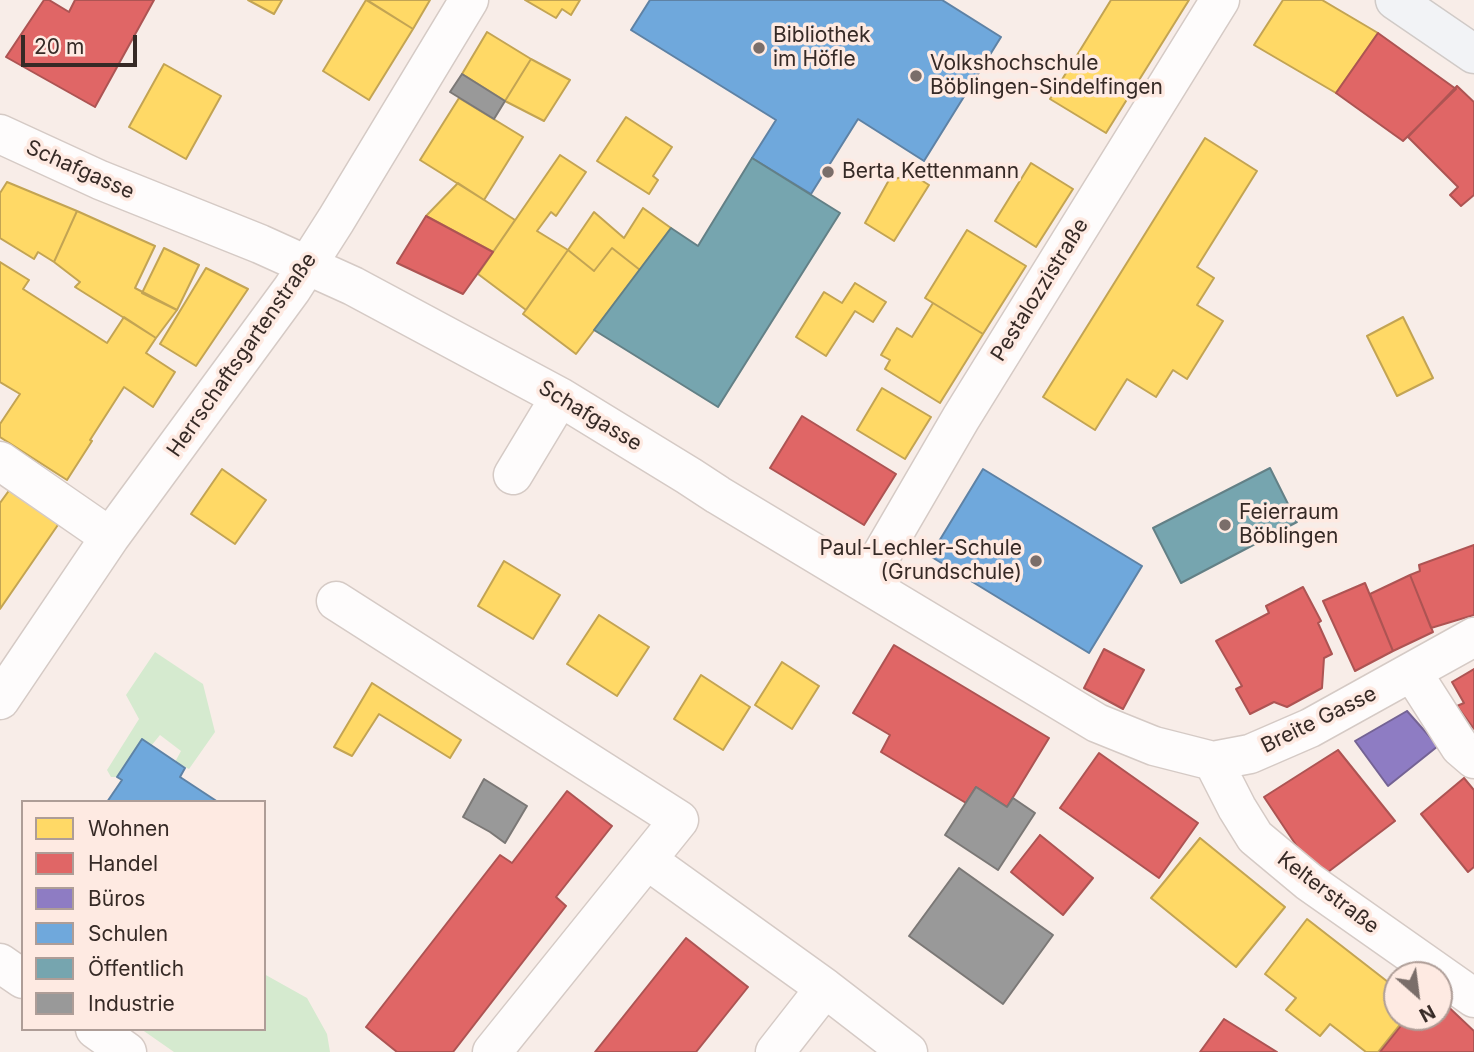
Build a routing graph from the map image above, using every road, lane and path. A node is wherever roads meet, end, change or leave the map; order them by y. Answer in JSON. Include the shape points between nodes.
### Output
{"nodes":[{"id":1,"x":469,"y":0,"type":"edge"},
{"id":2,"x":1220,"y":0,"type":"edge"},
{"id":3,"x":1395,"y":0,"type":"edge"},
{"id":4,"x":1474,"y":54,"type":"edge"},
{"id":5,"x":2,"y":141,"type":"edge"},
{"id":6,"x":306,"y":265,"type":"junction"},
{"id":7,"x":560,"y":397,"type":"junction"},
{"id":8,"x":0,"y":461,"type":"edge"},
{"id":9,"x":513,"y":475,"type":"dead end"},
{"id":10,"x":110,"y":537,"type":"junction"},
{"id":11,"x":865,"y":583,"type":"junction"},
{"id":12,"x":336,"y":601,"type":"dead end"},
{"id":13,"x":1474,"y":638,"type":"edge"},
{"id":14,"x":1412,"y":672,"type":"junction"},
{"id":15,"x":0,"y":700,"type":"edge"},
{"id":16,"x":1154,"y":746,"type":"joint"},
{"id":17,"x":1474,"y":760,"type":"edge"},
{"id":18,"x":1213,"y":761,"type":"junction"},
{"id":19,"x":647,"y":860,"type":"junction"},
{"id":20,"x":0,"y":963,"type":"edge"},
{"id":21,"x":21,"y":978,"type":"edge"},
{"id":22,"x":825,"y":988,"type":"junction"},
{"id":23,"x":1474,"y":998,"type":"edge"},
{"id":24,"x":98,"y":1031,"type":"edge"},
{"id":25,"x":127,"y":1052,"type":"edge"},
{"id":26,"x":492,"y":1052,"type":"edge"},
{"id":27,"x":775,"y":1052,"type":"edge"},
{"id":28,"x":908,"y":1052,"type":"edge"}],
"edges":[{"from":1,"to":6,"type":"street","name":"Herrschaftsgartenstraße"},
{"from":2,"to":11,"type":"street","name":"Pestalozzistraße","via":[[968,407]]},
{"from":3,"to":4,"type":"main road"},
{"from":5,"to":6,"type":"street","name":"Schafgasse"},
{"from":6,"to":7,"type":"street","name":"Schafgasse"},
{"from":6,"to":10,"type":"street","name":"Herrschaftsgartenstraße"},
{"from":7,"to":9,"type":"street"},
{"from":7,"to":11,"type":"street","name":"Schafgasse"},
{"from":8,"to":10,"type":"street"},
{"from":10,"to":15,"type":"street","name":"Herrschaftsgartenstraße"},
{"from":11,"to":16,"type":"street","name":"Schafgasse","via":[[1097,723]]},
{"from":12,"to":19,"type":"street","via":[[679,820]]},
{"from":13,"to":14,"type":"street","name":"Breite Gasse"},
{"from":14,"to":17,"type":"street","via":[[1460,747]]},
{"from":14,"to":18,"type":"street","name":"Breite Gasse","via":[[1310,728],[1250,754]]},
{"from":16,"to":18,"type":"street","name":"Breite Gasse"},
{"from":18,"to":23,"type":"street","name":"Kelterstraße","via":[[1255,837],[1309,882]]},
{"from":19,"to":22,"type":"street"},
{"from":19,"to":26,"type":"street"},
{"from":20,"to":21,"type":"street"},
{"from":22,"to":27,"type":"street"},
{"from":22,"to":28,"type":"street"},
{"from":24,"to":25,"type":"street"}]}
